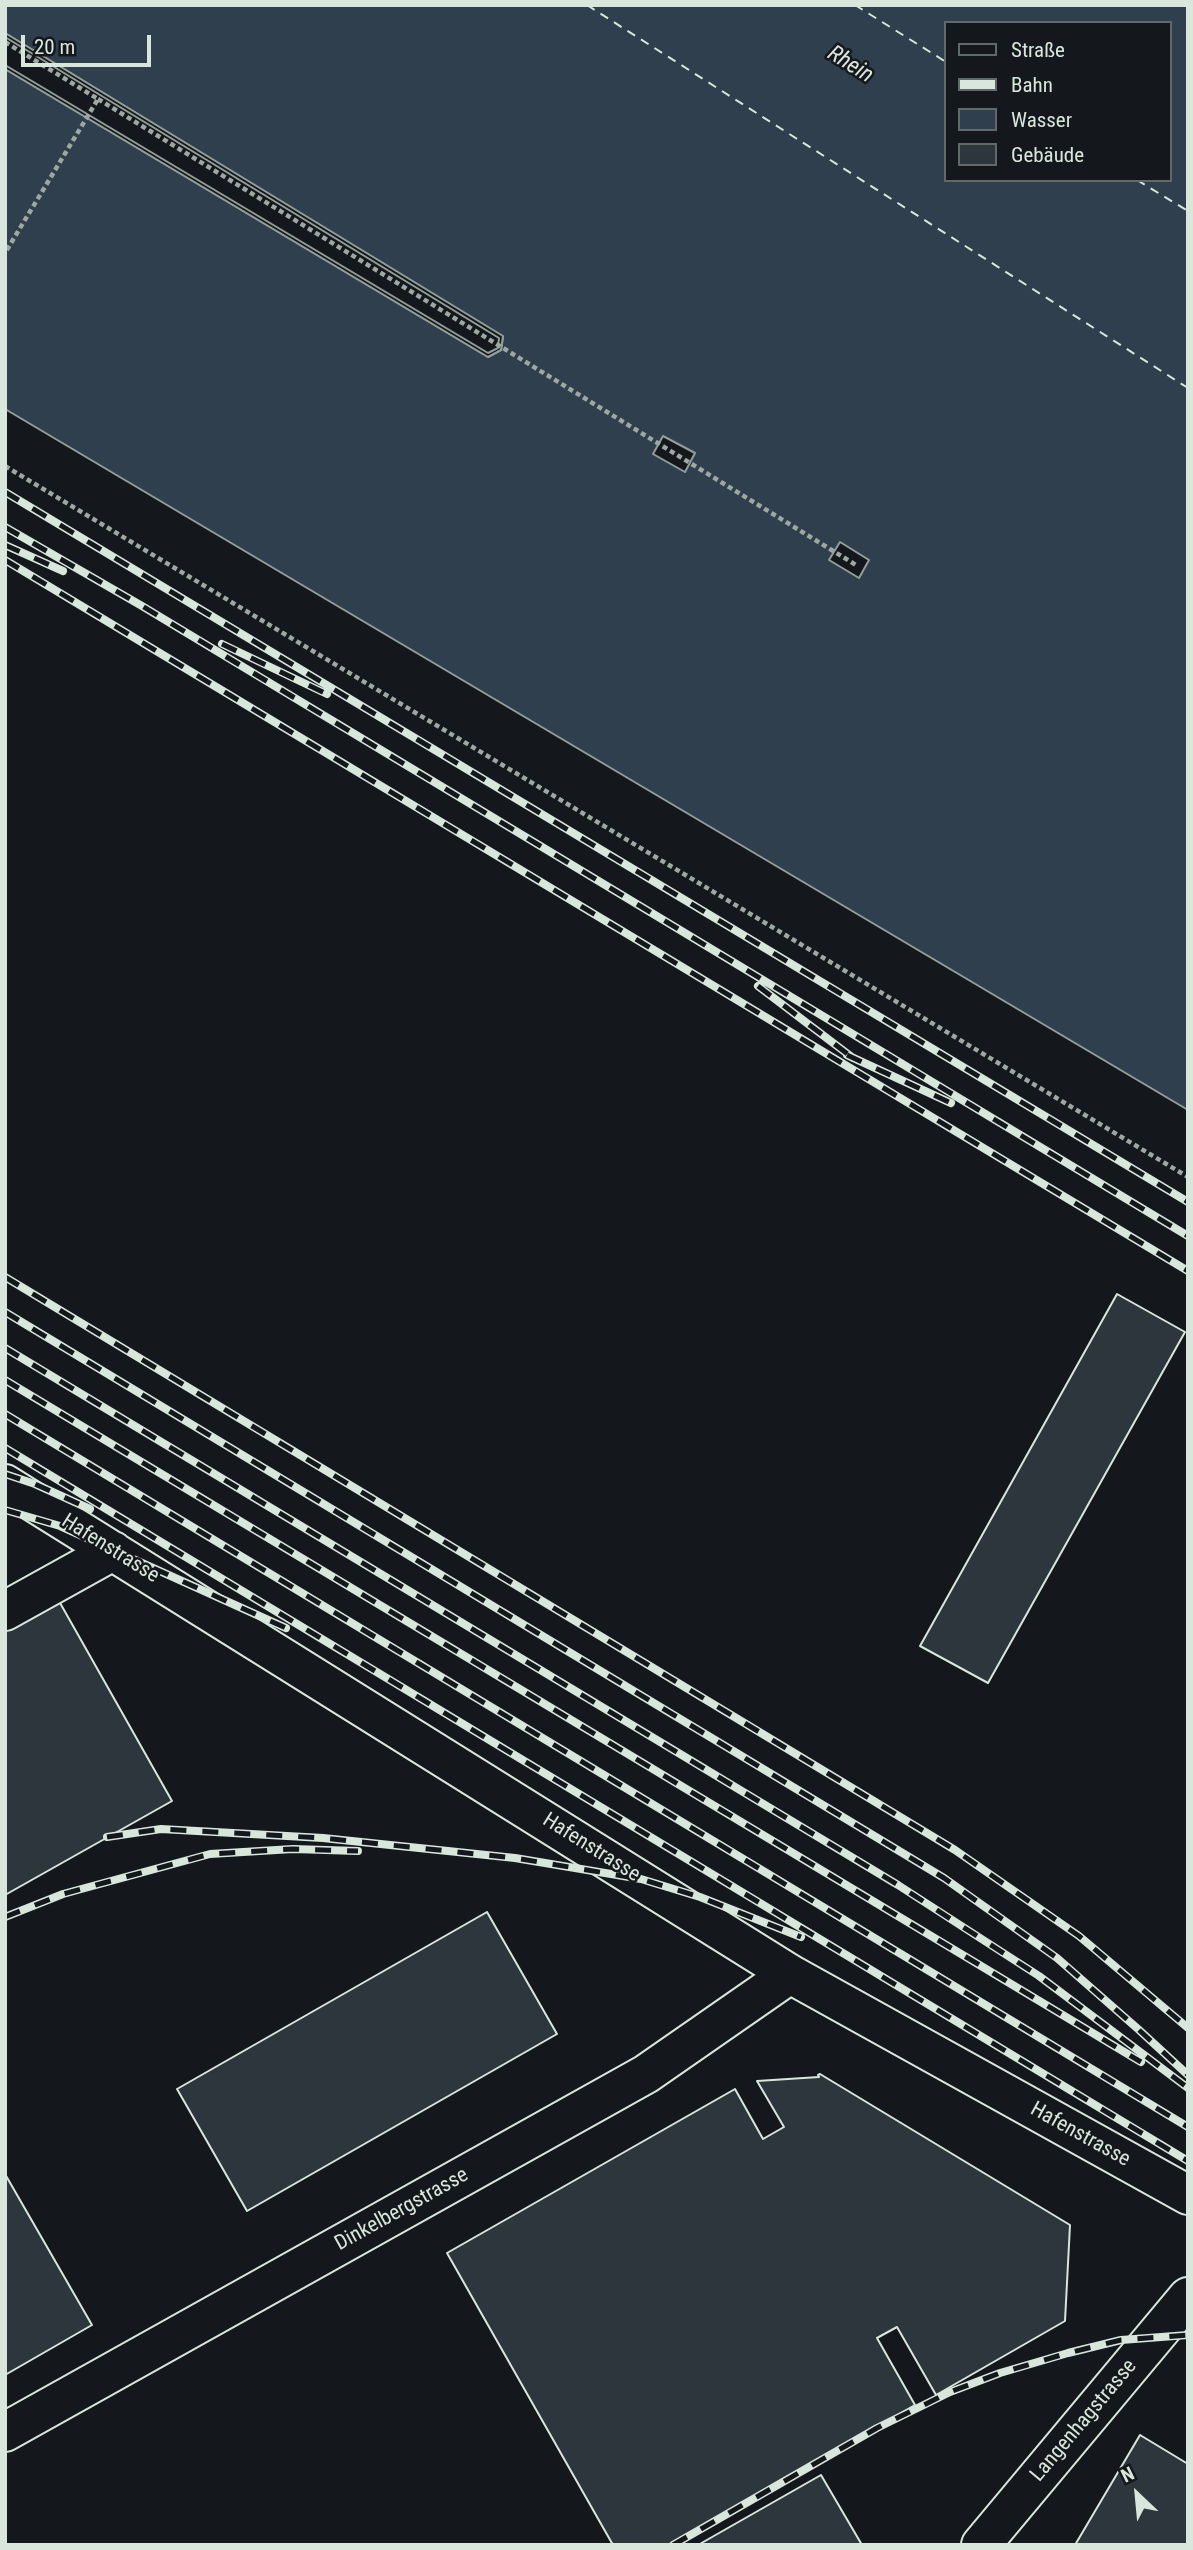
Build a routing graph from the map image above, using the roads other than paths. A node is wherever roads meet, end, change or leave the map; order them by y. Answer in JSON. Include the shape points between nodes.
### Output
{"nodes":[{"id":1,"x":5,"y":1484,"type":"edge"},
{"id":2,"x":113,"y":1551,"type":"junction"},
{"id":3,"x":5,"y":1611,"type":"edge"},
{"id":4,"x":790,"y":1973,"type":"junction"},
{"id":5,"x":1188,"y":2195,"type":"edge"},
{"id":6,"x":1188,"y":2297,"type":"edge"},
{"id":7,"x":5,"y":2432,"type":"edge"},
{"id":8,"x":981,"y":2545,"type":"edge"}],
"edges":[{"from":1,"to":2,"type":"street","name":"Hafenstrasse"},
{"from":2,"to":3,"type":"street"},
{"from":2,"to":4,"type":"street","name":"Hafenstrasse"},
{"from":4,"to":5,"type":"street","name":"Hafenstrasse"},
{"from":4,"to":7,"type":"street","name":"Dinkelbergstrasse","via":[[646,2074]]},
{"from":6,"to":8,"type":"street","name":"Langenhagstrasse"}]}
